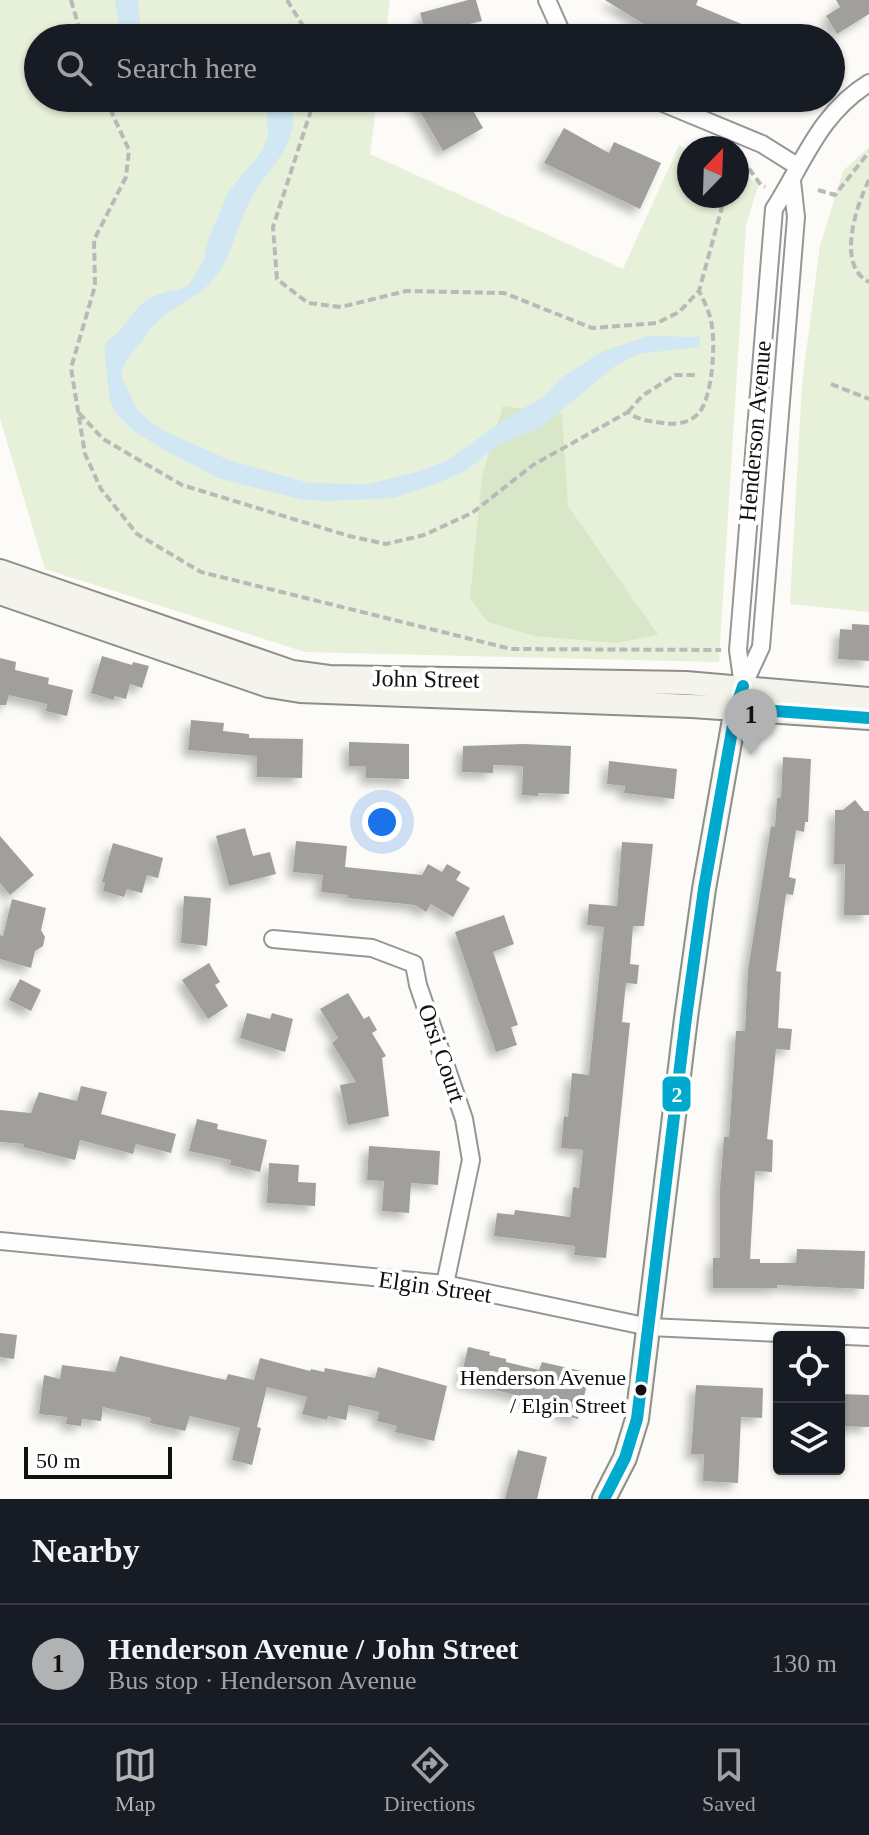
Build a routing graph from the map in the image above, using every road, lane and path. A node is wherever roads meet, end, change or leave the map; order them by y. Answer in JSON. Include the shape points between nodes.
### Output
{"nodes":[{"id":1,"x":71,"y":0,"type":"edge"},
{"id":2,"x":287,"y":0,"type":"edge"},
{"id":3,"x":547,"y":0,"type":"edge"},
{"id":4,"x":78,"y":24,"type":"edge"},
{"id":5,"x":302,"y":24,"type":"edge"},
{"id":6,"x":558,"y":24,"type":"edge"},
{"id":7,"x":869,"y":83,"type":"edge"},
{"id":8,"x":845,"y":101,"type":"edge"},
{"id":9,"x":111,"y":112,"type":"edge"},
{"id":10,"x":310,"y":112,"type":"edge"},
{"id":11,"x":685,"y":112,"type":"edge"},
{"id":12,"x":834,"y":112,"type":"edge"},
{"id":13,"x":869,"y":152,"type":"edge"},
{"id":14,"x":749,"y":170,"type":"edge"},
{"id":15,"x":794,"y":174,"type":"junction"},
{"id":16,"x":869,"y":180,"type":"edge"},
{"id":17,"x":765,"y":187,"type":"dead end"},
{"id":18,"x":818,"y":190,"type":"dead end"},
{"id":19,"x":722,"y":208,"type":"edge"},
{"id":20,"x":869,"y":282,"type":"edge"},
{"id":21,"x":699,"y":291,"type":"junction"},
{"id":22,"x":695,"y":375,"type":"dead end"},
{"id":23,"x":831,"y":384,"type":"dead end"},
{"id":24,"x":869,"y":399,"type":"edge"},
{"id":25,"x":78,"y":411,"type":"junction"},
{"id":26,"x":628,"y":412,"type":"junction"},
{"id":27,"x":0,"y":571,"type":"edge"},
{"id":28,"x":0,"y":593,"type":"edge"},
{"id":29,"x":722,"y":650,"type":"dead end"},
{"id":30,"x":739,"y":697,"type":"junction"},
{"id":31,"x":869,"y":699,"type":"edge"},
{"id":32,"x":869,"y":718,"type":"edge"},
{"id":33,"x":273,"y":939,"type":"dead end"},
{"id":34,"x":0,"y":1241,"type":"edge"},
{"id":35,"x":445,"y":1284,"type":"junction"},
{"id":36,"x":649,"y":1327,"type":"junction"},
{"id":37,"x":869,"y":1337,"type":"edge"},
{"id":38,"x":604,"y":1499,"type":"edge"}],
"edges":[{"from":1,"to":4,"type":"path"},
{"from":2,"to":5,"type":"path"},
{"from":3,"to":6,"type":"street"},
{"from":7,"to":8,"type":"street","name":"Henderson Avenue"},
{"from":9,"to":25,"type":"path","via":[[129,150],[126,177],[94,240],[95,286],[71,368]]},
{"from":10,"to":21,"type":"path","via":[[273,227],[277,279],[308,303],[341,307],[406,291],[504,293],[592,328],[657,323],[679,312]]},
{"from":11,"to":15,"type":"street","via":[[762,144]]},
{"from":12,"to":15,"type":"street","name":"Henderson Avenue"},
{"from":13,"to":18,"type":"path","via":[[835,195]]},
{"from":14,"to":17,"type":"path"},
{"from":15,"to":30,"type":"street","name":"Henderson Avenue","via":[[774,209],[771,236],[738,650]]},
{"from":16,"to":20,"type":"path","via":[[851,236],[851,260]]},
{"from":19,"to":21,"type":"path"},
{"from":21,"to":26,"type":"path","via":[[712,322],[704,405],[697,416],[676,425],[637,419]]},
{"from":22,"to":26,"type":"path","via":[[675,375]]},
{"from":23,"to":24,"type":"path"},
{"from":25,"to":26,"type":"path","via":[[103,439],[182,485],[386,544],[424,535],[472,513],[533,465]]},
{"from":25,"to":29,"type":"path","via":[[85,454],[101,489],[137,534],[201,572],[511,649]]},
{"from":27,"to":30,"type":"main road","name":"John Street","via":[[292,672]]},
{"from":28,"to":30,"type":"main road","name":"John Street","via":[[269,686],[300,691]]},
{"from":30,"to":31,"type":"main road","name":"John Street"},
{"from":30,"to":32,"type":"main road","name":"John Street"},
{"from":30,"to":36,"type":"main road","name":"Henderson Avenue","via":[[704,889]]},
{"from":33,"to":35,"type":"street","name":"Orsi Court","via":[[372,948],[414,964],[464,1119],[471,1160]]},
{"from":34,"to":35,"type":"street","name":"Elgin Street"},
{"from":35,"to":36,"type":"street","name":"Elgin Street"},
{"from":36,"to":37,"type":"street","name":"Elgin Street"},
{"from":36,"to":38,"type":"main road","name":"Henderson Avenue","via":[[637,1419]]}]}
